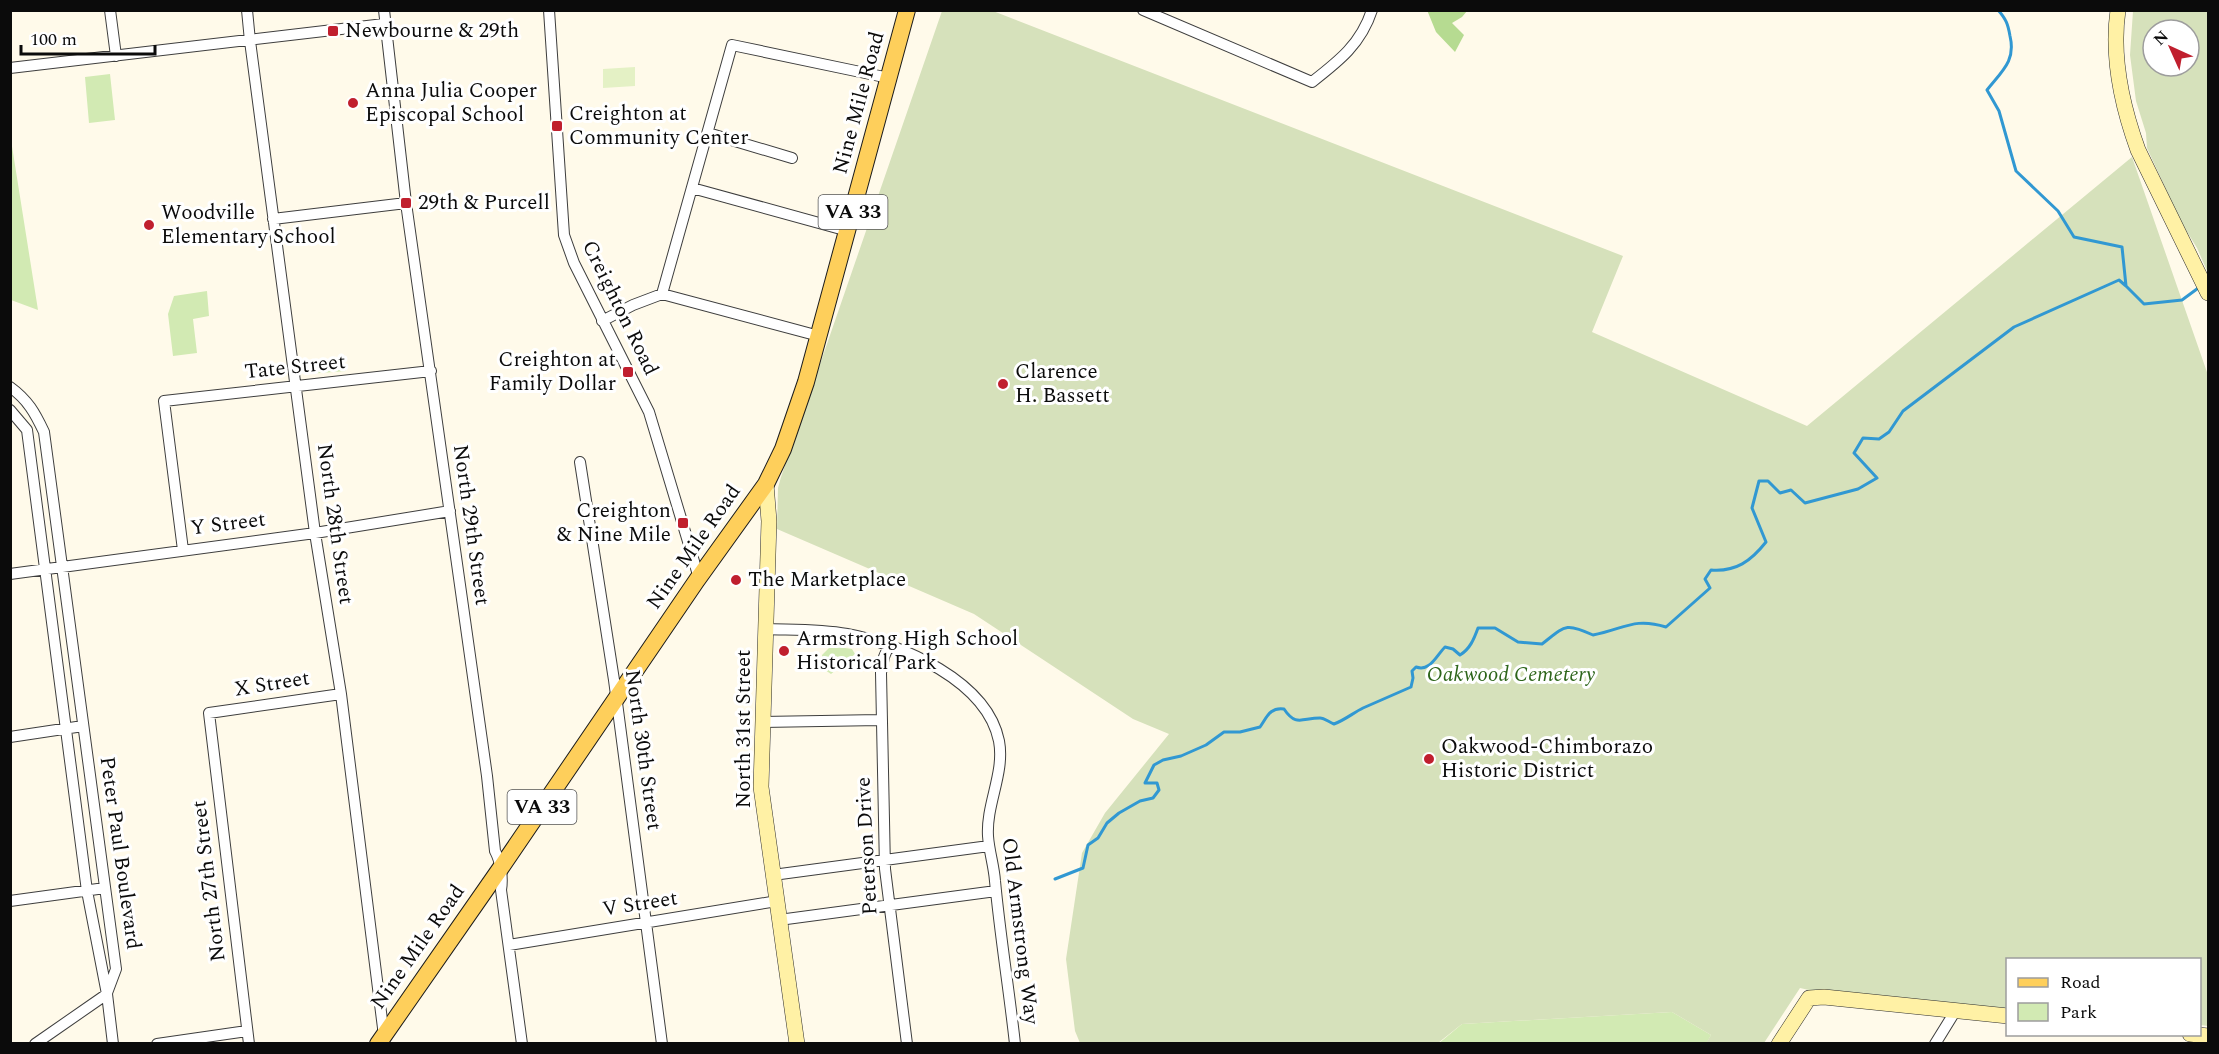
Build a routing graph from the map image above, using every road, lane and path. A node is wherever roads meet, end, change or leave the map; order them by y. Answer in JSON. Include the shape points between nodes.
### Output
{"nodes":[{"id":1,"x":110,"y":10,"type":"edge"},
{"id":2,"x":247,"y":10,"type":"edge"},
{"id":3,"x":384,"y":10,"type":"edge"},
{"id":4,"x":549,"y":10,"type":"edge"},
{"id":5,"x":907,"y":10,"type":"edge"},
{"id":6,"x":1143,"y":10,"type":"edge"},
{"id":7,"x":1372,"y":10,"type":"edge"},
{"id":8,"x":2118,"y":10,"type":"edge"},
{"id":9,"x":1155,"y":13,"type":"edge"},
{"id":10,"x":384,"y":24,"type":"junction"},
{"id":11,"x":250,"y":41,"type":"junction"},
{"id":12,"x":116,"y":56,"type":"junction"},
{"id":13,"x":10,"y":68,"type":"edge"},
{"id":14,"x":889,"y":78,"type":"junction"},
{"id":15,"x":706,"y":138,"type":"junction"},
{"id":16,"x":792,"y":158,"type":"dead end"},
{"id":17,"x":692,"y":188,"type":"junction"},
{"id":18,"x":406,"y":203,"type":"junction"},
{"id":19,"x":273,"y":219,"type":"junction"},
{"id":20,"x":848,"y":231,"type":"junction"},
{"id":21,"x":2208,"y":291,"type":"edge"},
{"id":22,"x":662,"y":294,"type":"junction"},
{"id":23,"x":602,"y":321,"type":"junction"},
{"id":24,"x":819,"y":336,"type":"junction"},
{"id":25,"x":431,"y":371,"type":"junction"},
{"id":26,"x":297,"y":386,"type":"junction"},
{"id":27,"x":10,"y":387,"type":"edge"},
{"id":28,"x":10,"y":410,"type":"edge"},
{"id":29,"x":580,"y":462,"type":"dead end"},
{"id":30,"x":766,"y":484,"type":"junction"},
{"id":31,"x":450,"y":511,"type":"junction"},
{"id":32,"x":315,"y":533,"type":"junction"},
{"id":33,"x":183,"y":550,"type":"junction"},
{"id":34,"x":62,"y":567,"type":"junction"},
{"id":35,"x":46,"y":570,"type":"junction"},
{"id":36,"x":10,"y":574,"type":"edge"},
{"id":37,"x":699,"y":578,"type":"junction"},
{"id":38,"x":765,"y":629,"type":"junction"},
{"id":39,"x":889,"y":645,"type":"junction"},
{"id":40,"x":341,"y":694,"type":"junction"},
{"id":41,"x":616,"y":698,"type":"junction"},
{"id":42,"x":209,"y":713,"type":"joint"},
{"id":43,"x":880,"y":720,"type":"junction"},
{"id":44,"x":762,"y":722,"type":"junction"},
{"id":45,"x":84,"y":726,"type":"junction"},
{"id":46,"x":67,"y":728,"type":"junction"},
{"id":47,"x":10,"y":737,"type":"edge"},
{"id":48,"x":989,"y":846,"type":"junction"},
{"id":49,"x":884,"y":860,"type":"junction"},
{"id":50,"x":500,"y":869,"type":"junction"},
{"id":51,"x":774,"y":875,"type":"junction"},
{"id":52,"x":105,"y":888,"type":"junction"},
{"id":53,"x":87,"y":891,"type":"junction"},
{"id":54,"x":996,"y":891,"type":"junction"},
{"id":55,"x":10,"y":901,"type":"edge"},
{"id":56,"x":777,"y":902,"type":"junction"},
{"id":57,"x":888,"y":905,"type":"junction"},
{"id":58,"x":779,"y":920,"type":"junction"},
{"id":59,"x":646,"y":923,"type":"junction"},
{"id":60,"x":509,"y":945,"type":"junction"},
{"id":61,"x":107,"y":994,"type":"junction"},
{"id":62,"x":1956,"y":1010,"type":"junction"},
{"id":63,"x":2006,"y":1016,"type":"edge"},
{"id":64,"x":247,"y":1031,"type":"junction"},
{"id":65,"x":383,"y":1041,"type":"edge"},
{"id":66,"x":35,"y":1044,"type":"edge"},
{"id":67,"x":113,"y":1044,"type":"edge"},
{"id":68,"x":157,"y":1044,"type":"edge"},
{"id":69,"x":249,"y":1044,"type":"edge"},
{"id":70,"x":522,"y":1044,"type":"edge"},
{"id":71,"x":662,"y":1044,"type":"edge"},
{"id":72,"x":797,"y":1044,"type":"edge"},
{"id":73,"x":907,"y":1044,"type":"edge"},
{"id":74,"x":1015,"y":1044,"type":"edge"},
{"id":75,"x":1779,"y":1044,"type":"edge"},
{"id":76,"x":1935,"y":1044,"type":"edge"}],
"edges":[{"from":1,"to":12,"type":"street"},
{"from":2,"to":11,"type":"street","name":"North 28th Street"},
{"from":3,"to":10,"type":"street","name":"North 29th Street"},
{"from":4,"to":23,"type":"street","name":"Creighton Road","via":[[564,236]]},
{"from":5,"to":14,"type":"main road","name":"Nine Mile Road","number":"VA 33"},
{"from":6,"to":9,"type":"street"},
{"from":7,"to":9,"type":"street","via":[[1351,50],[1312,82]]},
{"from":8,"to":21,"type":"street","via":[[2116,51],[2129,127]]},
{"from":10,"to":11,"type":"street"},
{"from":10,"to":18,"type":"street","name":"North 29th Street"},
{"from":11,"to":12,"type":"street"},
{"from":11,"to":19,"type":"street","name":"North 28th Street"},
{"from":12,"to":13,"type":"street"},
{"from":14,"to":15,"type":"street","via":[[732,45]]},
{"from":14,"to":20,"type":"main road","name":"Nine Mile Road","number":"VA 33"},
{"from":15,"to":16,"type":"street"},
{"from":15,"to":17,"type":"street"},
{"from":17,"to":20,"type":"street"},
{"from":17,"to":22,"type":"street"},
{"from":18,"to":19,"type":"street"},
{"from":18,"to":25,"type":"street","name":"North 29th Street"},
{"from":19,"to":26,"type":"street","name":"North 28th Street"},
{"from":20,"to":24,"type":"main road","name":"Nine Mile Road","number":"VA 33"},
{"from":22,"to":23,"type":"street"},
{"from":22,"to":24,"type":"street"},
{"from":23,"to":37,"type":"street","name":"Creighton Road","via":[[649,412]]},
{"from":24,"to":30,"type":"main road","name":"Nine Mile Road","number":"VA 33","via":[[797,414]]},
{"from":25,"to":26,"type":"street","name":"Tate Street"},
{"from":25,"to":31,"type":"street","name":"North 29th Street"},
{"from":26,"to":32,"type":"street","name":"North 28th Street"},
{"from":26,"to":33,"type":"street","name":"Tate Street","via":[[164,401]]},
{"from":27,"to":34,"type":"street","name":"Peter Paul Boulevard","via":[[24,397],[44,432]]},
{"from":28,"to":35,"type":"street","name":"Peter Paul Boulevard","via":[[27,430]]},
{"from":29,"to":41,"type":"street","name":"North 30th Street"},
{"from":30,"to":37,"type":"main road","name":"Nine Mile Road","number":"VA 33"},
{"from":30,"to":38,"type":"street","name":"North 31st Street"},
{"from":31,"to":32,"type":"street","name":"Y Street"},
{"from":31,"to":50,"type":"street","name":"North 29th Street"},
{"from":32,"to":33,"type":"street","name":"Y Street"},
{"from":32,"to":40,"type":"street","name":"North 28th Street"},
{"from":33,"to":34,"type":"street","name":"Y Street"},
{"from":34,"to":35,"type":"street","name":"Y Street"},
{"from":34,"to":45,"type":"street","name":"Peter Paul Boulevard"},
{"from":35,"to":36,"type":"street","name":"Y Street"},
{"from":35,"to":46,"type":"street","name":"Peter Paul Boulevard"},
{"from":37,"to":41,"type":"main road","name":"Nine Mile Road","number":"VA 33"},
{"from":38,"to":39,"type":"street","name":"Old Armstrong Way","via":[[836,633]]},
{"from":38,"to":44,"type":"street","name":"North 31st Street"},
{"from":39,"to":43,"type":"street","name":"Peterson Drive","via":[[881,668]]},
{"from":39,"to":48,"type":"street","name":"Old Armstrong Way","via":[[941,671],[971,692],[988,712],[1000,750]]},
{"from":40,"to":42,"type":"street","name":"X Street"},
{"from":40,"to":65,"type":"street","name":"North 28th Street"},
{"from":41,"to":50,"type":"main road","name":"Nine Mile Road","number":"VA 33"},
{"from":41,"to":59,"type":"street","name":"North 30th Street"},
{"from":42,"to":64,"type":"street","name":"North 27th Street"},
{"from":43,"to":44,"type":"street"},
{"from":43,"to":49,"type":"street","name":"Peterson Drive"},
{"from":44,"to":51,"type":"street","name":"North 31st Street","via":[[761,787]]},
{"from":45,"to":46,"type":"street"},
{"from":45,"to":52,"type":"street","name":"Peter Paul Boulevard"},
{"from":46,"to":47,"type":"street"},
{"from":46,"to":53,"type":"street","name":"Peter Paul Boulevard"},
{"from":48,"to":49,"type":"street"},
{"from":48,"to":54,"type":"street","name":"Old Armstrong Way"},
{"from":49,"to":51,"type":"street"},
{"from":49,"to":57,"type":"street","name":"Peterson Drive"},
{"from":50,"to":60,"type":"street","name":"North 29th Street"},
{"from":50,"to":65,"type":"main road","name":"Nine Mile Road","number":"VA 33"},
{"from":51,"to":56,"type":"street","name":"North 31st Street"},
{"from":52,"to":53,"type":"street"},
{"from":52,"to":61,"type":"street","name":"Peter Paul Boulevard","via":[[116,969]]},
{"from":53,"to":55,"type":"street"},
{"from":53,"to":61,"type":"street","name":"Peter Paul Boulevard"},
{"from":54,"to":57,"type":"street"},
{"from":54,"to":74,"type":"street","name":"Old Armstrong Way"},
{"from":56,"to":58,"type":"street","name":"North 31st Street"},
{"from":56,"to":59,"type":"street","name":"V Street"},
{"from":57,"to":58,"type":"street"},
{"from":57,"to":73,"type":"street","name":"Peterson Drive"},
{"from":58,"to":72,"type":"street","name":"North 31st Street"},
{"from":59,"to":60,"type":"street","name":"V Street"},
{"from":59,"to":71,"type":"street","name":"North 30th Street"},
{"from":60,"to":70,"type":"street","name":"North 29th Street"},
{"from":61,"to":66,"type":"street"},
{"from":61,"to":67,"type":"street"},
{"from":62,"to":63,"type":"street"},
{"from":62,"to":75,"type":"street","via":[[1809,998]]},
{"from":62,"to":76,"type":"street"},
{"from":64,"to":68,"type":"street"},
{"from":64,"to":69,"type":"street","name":"North 27th Street"}]}
